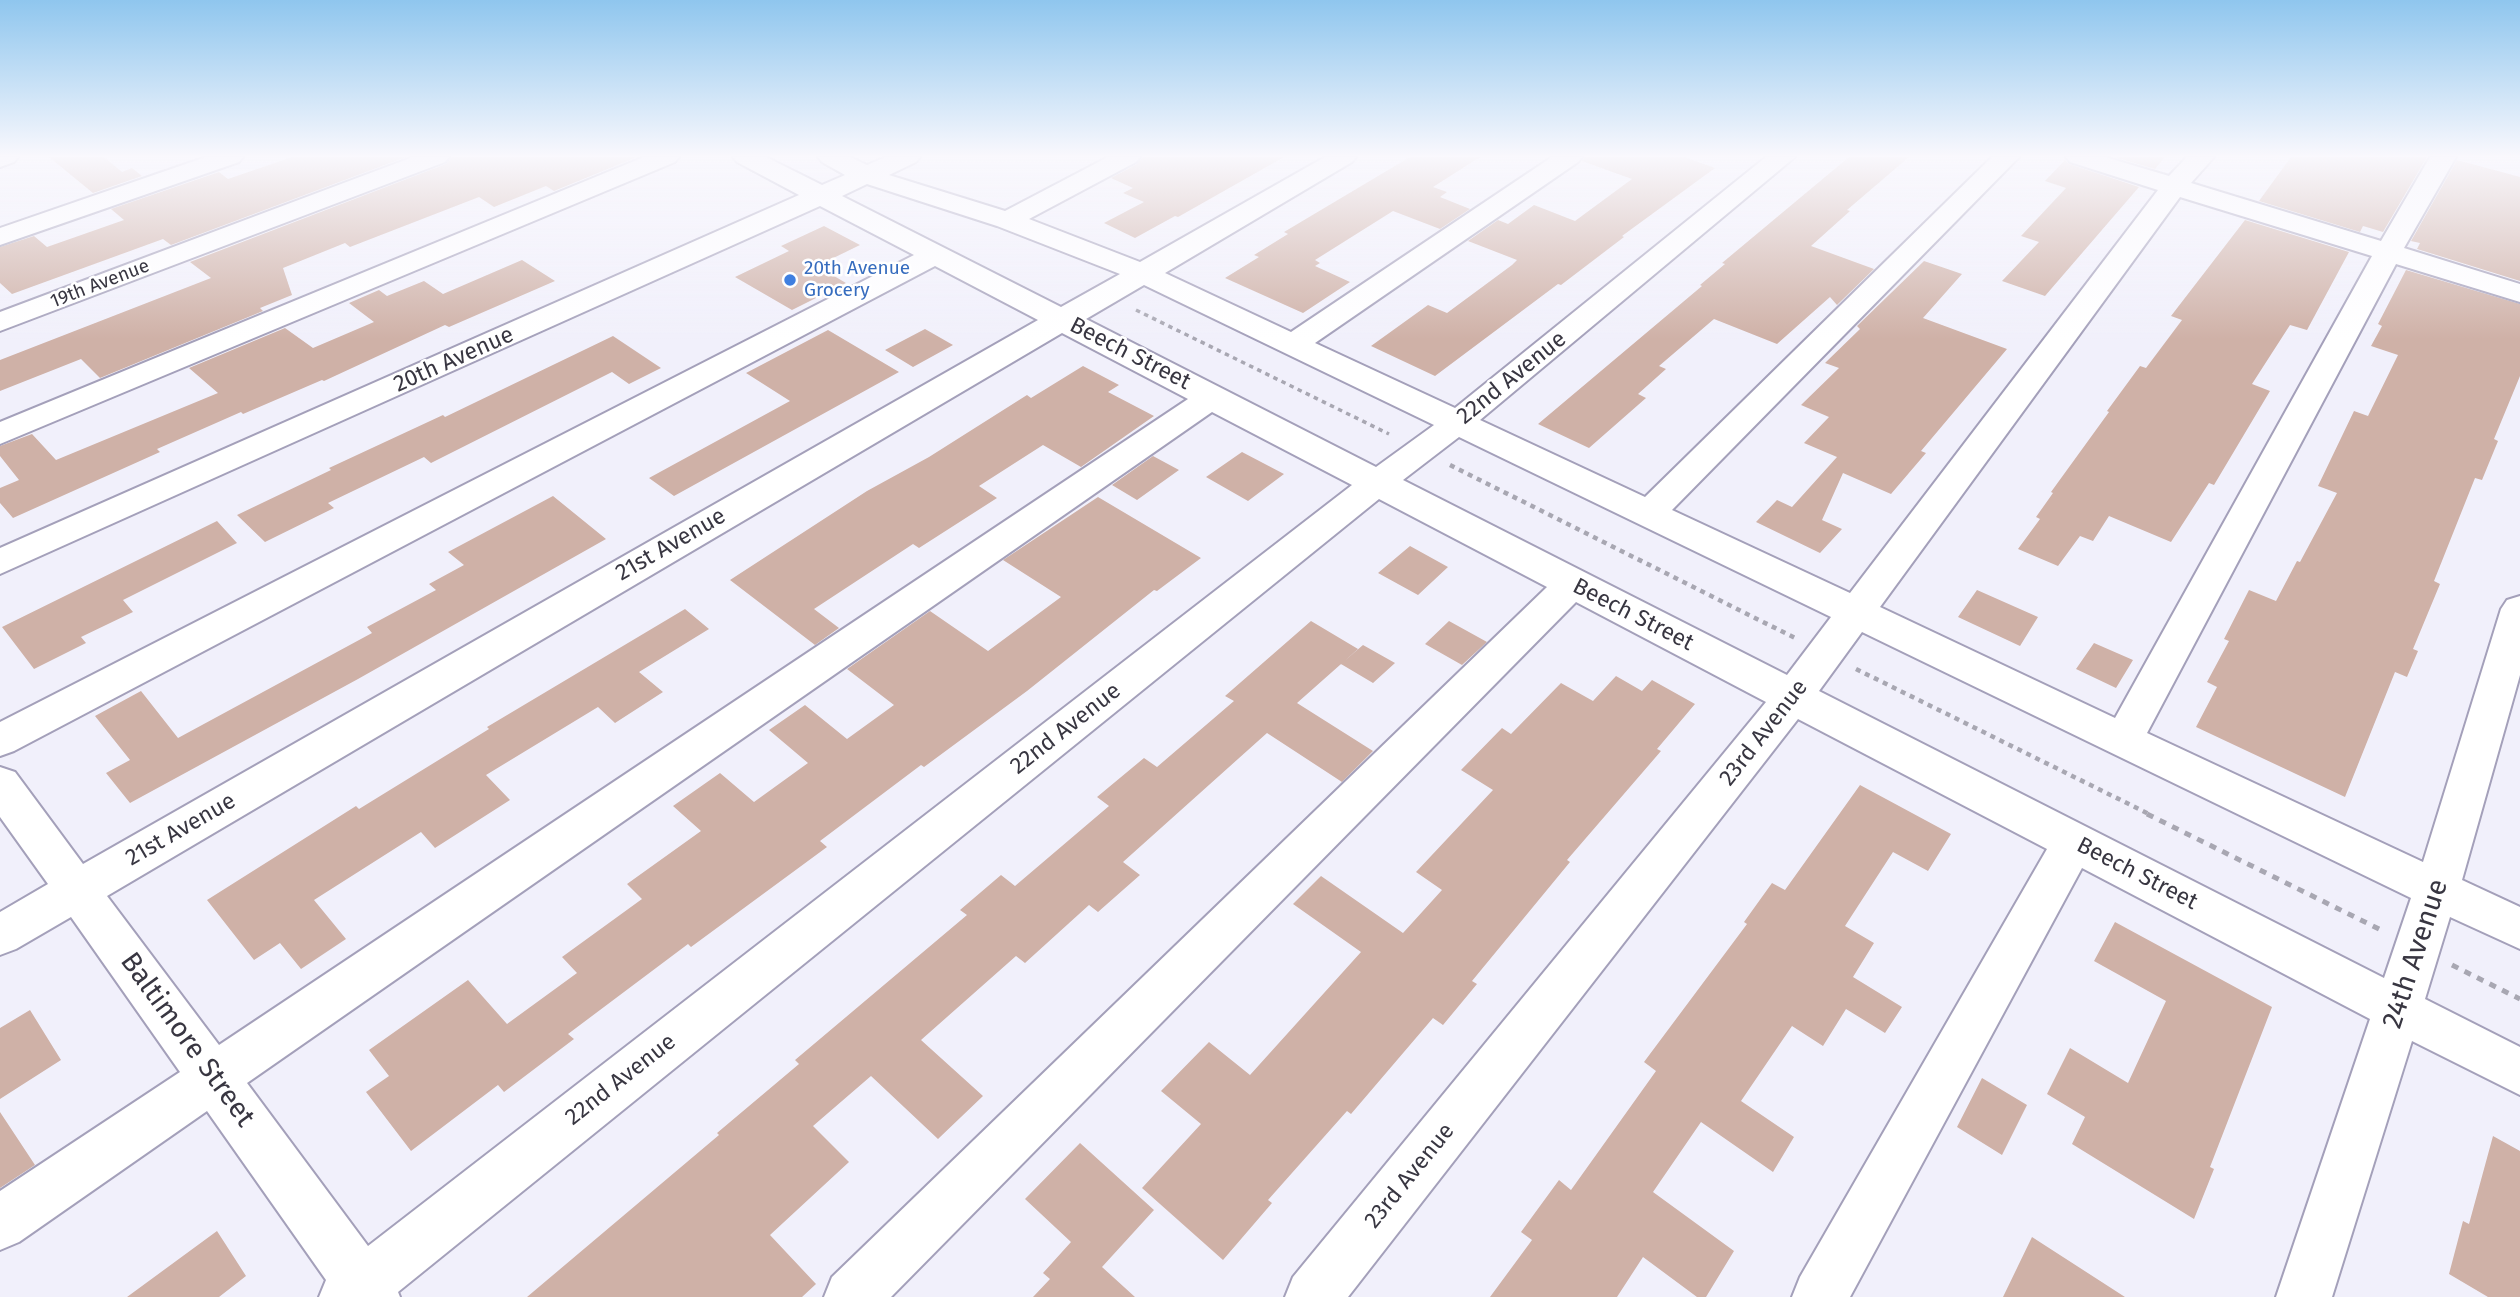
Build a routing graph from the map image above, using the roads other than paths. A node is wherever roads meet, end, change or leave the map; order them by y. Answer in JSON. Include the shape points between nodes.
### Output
{"nodes":[{"id":1,"x":56,"y":218,"type":"edge"},
{"id":2,"x":276,"y":218,"type":"edge"},
{"id":3,"x":520,"y":218,"type":"edge"},
{"id":4,"x":774,"y":218,"type":"edge"},
{"id":5,"x":864,"y":218,"type":"edge"},
{"id":6,"x":999,"y":218,"type":"edge"},
{"id":7,"x":1012,"y":218,"type":"edge"},
{"id":8,"x":1237,"y":218,"type":"edge"},
{"id":9,"x":1480,"y":218,"type":"edge"},
{"id":10,"x":1708,"y":218,"type":"edge"},
{"id":11,"x":1945,"y":218,"type":"edge"},
{"id":12,"x":2153,"y":218,"type":"edge"},
{"id":13,"x":2303,"y":218,"type":"edge"},
{"id":14,"x":2408,"y":218,"type":"edge"},
{"id":15,"x":1007,"y":220,"type":"junction"},
{"id":16,"x":0,"y":237,"type":"edge"},
{"id":17,"x":2388,"y":252,"type":"junction"},
{"id":18,"x":936,"y":255,"type":"junction"},
{"id":19,"x":1141,"y":272,"type":"junction"},
{"id":20,"x":2520,"y":293,"type":"edge"},
{"id":21,"x":1062,"y":319,"type":"junction"},
{"id":22,"x":0,"y":322,"type":"edge"},
{"id":23,"x":1293,"y":344,"type":"junction"},
{"id":24,"x":1212,"y":397,"type":"junction"},
{"id":25,"x":1458,"y":422,"type":"junction"},
{"id":26,"x":0,"y":433,"type":"edge"},
{"id":27,"x":1377,"y":483,"type":"junction"},
{"id":28,"x":1649,"y":513,"type":"junction"},
{"id":29,"x":0,"y":562,"type":"edge"},
{"id":30,"x":1573,"y":584,"type":"junction"},
{"id":31,"x":2520,"y":609,"type":"edge"},
{"id":32,"x":1858,"y":613,"type":"junction"},
{"id":33,"x":1792,"y":698,"type":"junction"},
{"id":34,"x":0,"y":740,"type":"edge"},
{"id":35,"x":2123,"y":740,"type":"junction"},
{"id":36,"x":0,"y":783,"type":"edge"},
{"id":37,"x":2074,"y":841,"type":"junction"},
{"id":38,"x":2437,"y":888,"type":"junction"},
{"id":39,"x":78,"y":890,"type":"junction"},
{"id":40,"x":2520,"y":929,"type":"edge"},
{"id":41,"x":0,"y":935,"type":"edge"},
{"id":42,"x":2398,"y":1010,"type":"junction"},
{"id":43,"x":2520,"y":1072,"type":"edge"},
{"id":44,"x":214,"y":1077,"type":"junction"},
{"id":45,"x":0,"y":1223,"type":"edge"},
{"id":46,"x":361,"y":1293,"type":"edge"},
{"id":47,"x":852,"y":1297,"type":"edge"},
{"id":48,"x":1313,"y":1297,"type":"edge"},
{"id":49,"x":1820,"y":1297,"type":"edge"},
{"id":50,"x":2304,"y":1297,"type":"edge"}],
"edges":[{"from":1,"to":16,"type":"street"},
{"from":2,"to":22,"type":"street","name":"19th Avenue"},
{"from":3,"to":26,"type":"street"},
{"from":4,"to":29,"type":"street","name":"20th Avenue"},
{"from":5,"to":18,"type":"street","name":"Beech Street"},
{"from":6,"to":15,"type":"street"},
{"from":7,"to":15,"type":"street"},
{"from":8,"to":19,"type":"street","name":"21st Avenue"},
{"from":9,"to":23,"type":"street"},
{"from":10,"to":25,"type":"street","name":"22nd Avenue"},
{"from":11,"to":28,"type":"street"},
{"from":12,"to":32,"type":"street","name":"23rd Avenue"},
{"from":13,"to":17,"type":"street"},
{"from":14,"to":17,"type":"street"},
{"from":15,"to":19,"type":"street"},
{"from":17,"to":20,"type":"street"},
{"from":17,"to":35,"type":"street"},
{"from":18,"to":21,"type":"street","name":"Beech Street"},
{"from":18,"to":34,"type":"street"},
{"from":19,"to":21,"type":"street","name":"21st Avenue"},
{"from":19,"to":23,"type":"street"},
{"from":21,"to":24,"type":"street","name":"Beech Street"},
{"from":21,"to":39,"type":"street","name":"21st Avenue"},
{"from":23,"to":25,"type":"street"},
{"from":24,"to":27,"type":"street","name":"Beech Street"},
{"from":24,"to":44,"type":"street"},
{"from":25,"to":27,"type":"street","name":"22nd Avenue"},
{"from":25,"to":28,"type":"street"},
{"from":27,"to":30,"type":"street","name":"Beech Street"},
{"from":27,"to":46,"type":"street","name":"22nd Avenue"},
{"from":28,"to":32,"type":"street"},
{"from":30,"to":33,"type":"street","name":"Beech Street"},
{"from":30,"to":47,"type":"street"},
{"from":31,"to":38,"type":"street","name":"24th Avenue"},
{"from":32,"to":33,"type":"street","name":"23rd Avenue"},
{"from":32,"to":35,"type":"street"},
{"from":33,"to":37,"type":"street","name":"Beech Street"},
{"from":33,"to":48,"type":"street","name":"23rd Avenue"},
{"from":35,"to":38,"type":"street"},
{"from":36,"to":39,"type":"street","name":"Baltimore Street"},
{"from":37,"to":42,"type":"street","name":"Beech Street"},
{"from":37,"to":49,"type":"street"},
{"from":38,"to":40,"type":"street"},
{"from":38,"to":42,"type":"street","name":"24th Avenue"},
{"from":39,"to":41,"type":"street","name":"21st Avenue"},
{"from":39,"to":44,"type":"street","name":"Baltimore Street"},
{"from":42,"to":43,"type":"street","name":"Beech Street"},
{"from":42,"to":50,"type":"street","name":"24th Avenue"},
{"from":44,"to":45,"type":"street"},
{"from":44,"to":46,"type":"street","name":"Baltimore Street"}]}
